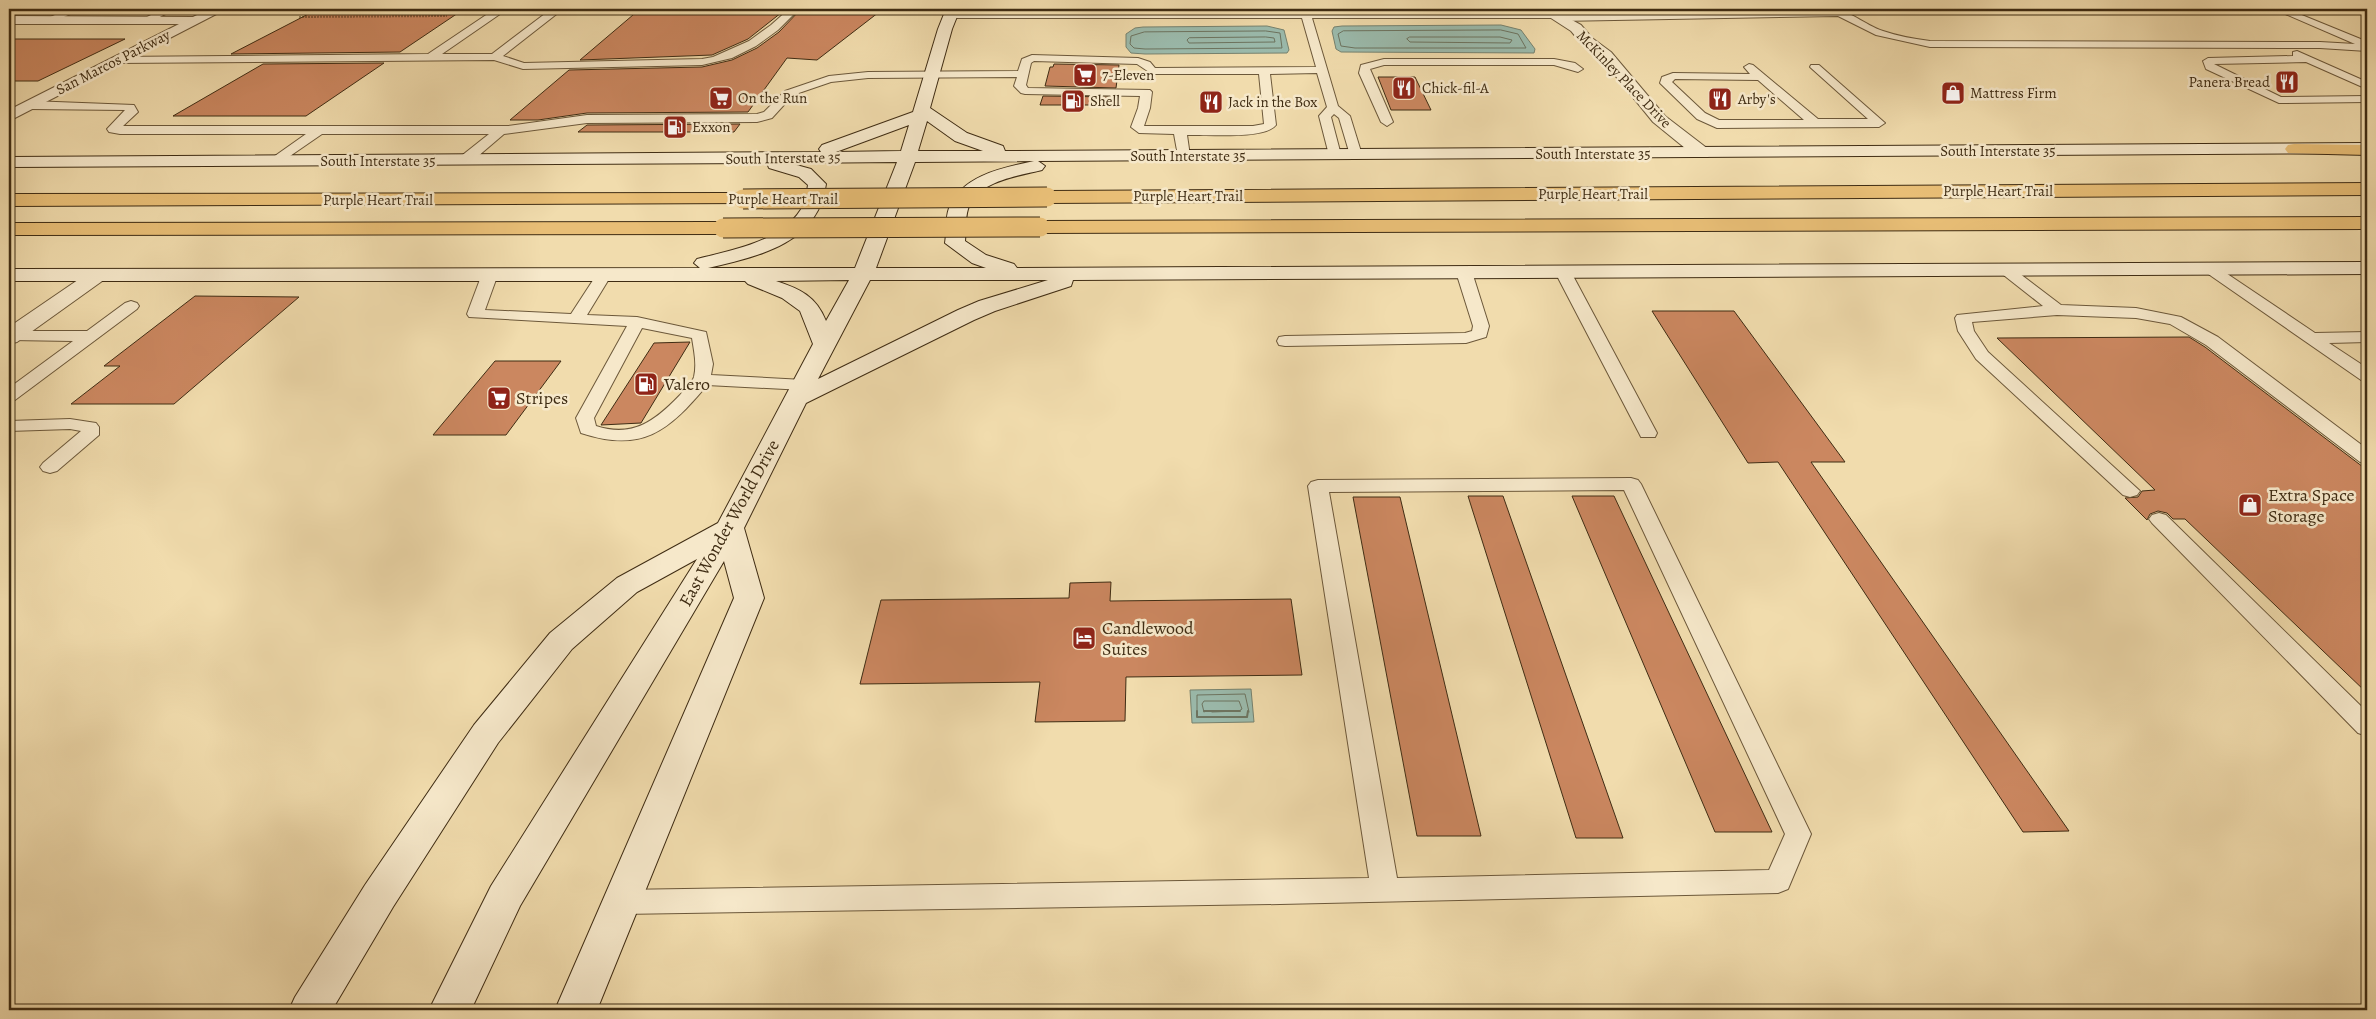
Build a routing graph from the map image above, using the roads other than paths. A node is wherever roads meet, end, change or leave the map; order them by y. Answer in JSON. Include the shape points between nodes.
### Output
{"nodes":[{"id":1,"x":76,"y":9,"type":"edge"},
{"id":2,"x":170,"y":9,"type":"edge"},
{"id":3,"x":219,"y":9,"type":"edge"},
{"id":4,"x":794,"y":9,"type":"edge"},
{"id":5,"x":1714,"y":9,"type":"edge"},
{"id":6,"x":2280,"y":9,"type":"edge"},
{"id":7,"x":500,"y":10,"type":"edge"},
{"id":8,"x":558,"y":10,"type":"edge"},
{"id":9,"x":1836,"y":11,"type":"edge"},
{"id":10,"x":951,"y":13,"type":"edge"},
{"id":11,"x":1552,"y":14,"type":"edge"},
{"id":12,"x":1306,"y":15,"type":"junction"},
{"id":13,"x":1724,"y":15,"type":"junction"},
{"id":14,"x":9,"y":20,"type":"edge"},
{"id":15,"x":49,"y":20,"type":"junction"},
{"id":16,"x":146,"y":20,"type":"junction"},
{"id":17,"x":194,"y":20,"type":"junction"},
{"id":18,"x":2276,"y":45,"type":"junction"},
{"id":19,"x":2367,"y":47,"type":"edge"},
{"id":20,"x":430,"y":58,"type":"junction"},
{"id":21,"x":495,"y":58,"type":"junction"},
{"id":22,"x":2307,"y":59,"type":"junction"},
{"id":23,"x":116,"y":60,"type":"junction"},
{"id":24,"x":1749,"y":67,"type":"dead end"},
{"id":25,"x":1815,"y":67,"type":"dead end"},
{"id":26,"x":1578,"y":69,"type":"dead end"},
{"id":27,"x":1321,"y":70,"type":"junction"},
{"id":28,"x":1152,"y":71,"type":"junction"},
{"id":29,"x":1264,"y":71,"type":"junction"},
{"id":30,"x":1022,"y":74,"type":"junction"},
{"id":31,"x":932,"y":75,"type":"junction"},
{"id":32,"x":1760,"y":77,"type":"junction"},
{"id":33,"x":2367,"y":86,"type":"edge"},
{"id":34,"x":1146,"y":92,"type":"junction"},
{"id":35,"x":2367,"y":99,"type":"edge"},
{"id":36,"x":2279,"y":100,"type":"junction"},
{"id":37,"x":30,"y":105,"type":"junction"},
{"id":38,"x":1333,"y":108,"type":"junction"},
{"id":39,"x":921,"y":113,"type":"junction"},
{"id":40,"x":2306,"y":113,"type":"dead end"},
{"id":41,"x":9,"y":116,"type":"edge"},
{"id":42,"x":1387,"y":122,"type":"dead end"},
{"id":43,"x":1815,"y":123,"type":"junction"},
{"id":44,"x":319,"y":130,"type":"junction"},
{"id":45,"x":501,"y":130,"type":"junction"},
{"id":46,"x":1180,"y":131,"type":"junction"},
{"id":47,"x":2294,"y":149,"type":"joint"},
{"id":48,"x":2367,"y":149,"type":"edge"},
{"id":49,"x":1702,"y":153,"type":"junction"},
{"id":50,"x":1335,"y":155,"type":"junction"},
{"id":51,"x":1356,"y":155,"type":"junction"},
{"id":52,"x":1018,"y":156,"type":"junction"},
{"id":53,"x":1089,"y":156,"type":"junction"},
{"id":54,"x":1184,"y":156,"type":"junction"},
{"id":55,"x":908,"y":157,"type":"junction"},
{"id":56,"x":796,"y":158,"type":"junction"},
{"id":57,"x":747,"y":159,"type":"junction"},
{"id":58,"x":466,"y":160,"type":"junction"},
{"id":59,"x":277,"y":161,"type":"junction"},
{"id":60,"x":9,"y":162,"type":"edge"},
{"id":61,"x":2367,"y":189,"type":"edge"},
{"id":62,"x":9,"y":200,"type":"edge"},
{"id":63,"x":2367,"y":223,"type":"edge"},
{"id":64,"x":9,"y":229,"type":"edge"},
{"id":65,"x":2209,"y":268,"type":"junction"},
{"id":66,"x":2367,"y":268,"type":"edge"},
{"id":67,"x":2006,"y":270,"type":"junction"},
{"id":68,"x":1464,"y":272,"type":"junction"},
{"id":69,"x":1563,"y":272,"type":"junction"},
{"id":70,"x":490,"y":274,"type":"junction"},
{"id":71,"x":604,"y":274,"type":"junction"},
{"id":72,"x":654,"y":274,"type":"junction"},
{"id":73,"x":736,"y":274,"type":"junction"},
{"id":74,"x":863,"y":274,"type":"junction"},
{"id":75,"x":1024,"y":274,"type":"junction"},
{"id":76,"x":1090,"y":274,"type":"junction"},
{"id":77,"x":9,"y":275,"type":"edge"},
{"id":78,"x":98,"y":275,"type":"junction"},
{"id":79,"x":131,"y":306,"type":"dead end"},
{"id":80,"x":2057,"y":310,"type":"junction"},
{"id":81,"x":576,"y":319,"type":"junction"},
{"id":82,"x":637,"y":322,"type":"junction"},
{"id":83,"x":10,"y":336,"type":"edge"},
{"id":84,"x":90,"y":336,"type":"junction"},
{"id":85,"x":2367,"y":337,"type":"edge"},
{"id":86,"x":2312,"y":338,"type":"junction"},
{"id":87,"x":1285,"y":341,"type":"dead end"},
{"id":88,"x":824,"y":344,"type":"junction"},
{"id":89,"x":2367,"y":376,"type":"edge"},
{"id":90,"x":702,"y":380,"type":"junction"},
{"id":91,"x":801,"y":392,"type":"junction"},
{"id":92,"x":9,"y":396,"type":"edge"},
{"id":93,"x":9,"y":426,"type":"edge"},
{"id":94,"x":1648,"y":433,"type":"dead end"},
{"id":95,"x":2367,"y":458,"type":"edge"},
{"id":96,"x":50,"y":467,"type":"dead end"},
{"id":97,"x":2130,"y":491,"type":"dead end"},
{"id":98,"x":2159,"y":519,"type":"dead end"},
{"id":99,"x":730,"y":528,"type":"junction"},
{"id":100,"x":2367,"y":727,"type":"edge"},
{"id":101,"x":1384,"y":890,"type":"junction"},
{"id":102,"x":621,"y":902,"type":"junction"},
{"id":103,"x":310,"y":1010,"type":"edge"},
{"id":104,"x":450,"y":1010,"type":"edge"},
{"id":105,"x":576,"y":1010,"type":"edge"}],
"edges":[{"from":1,"to":15,"type":"lane"},
{"from":2,"to":16,"type":"lane"},
{"from":3,"to":17,"type":"main road","name":"San Marcos Parkway"},
{"from":4,"to":21,"type":"lane","via":[[734,54],[702,62],[523,66]]},
{"from":5,"to":13,"type":"lane"},
{"from":6,"to":19,"type":"lane"},
{"from":7,"to":8,"type":"lane"},
{"from":7,"to":20,"type":"lane"},
{"from":8,"to":21,"type":"lane"},
{"from":9,"to":13,"type":"lane"},
{"from":9,"to":18,"type":"lane","via":[[1880,35],[1930,44]]},
{"from":10,"to":12,"type":"lane"},
{"from":10,"to":31,"type":"main road","name":"East Wonder World Drive"},
{"from":11,"to":12,"type":"lane"},
{"from":11,"to":13,"type":"lane"},
{"from":11,"to":49,"type":"main road","name":"McKinley Place Drive","via":[[1576,28],[1606,55],[1659,119]]},
{"from":12,"to":27,"type":"lane"},
{"from":14,"to":15,"type":"main road"},
{"from":15,"to":16,"type":"main road"},
{"from":16,"to":17,"type":"main road"},
{"from":17,"to":23,"type":"main road","name":"San Marcos Parkway"},
{"from":18,"to":19,"type":"lane"},
{"from":18,"to":22,"type":"lane"},
{"from":20,"to":21,"type":"lane"},
{"from":20,"to":23,"type":"lane"},
{"from":22,"to":33,"type":"lane"},
{"from":22,"to":36,"type":"lane","via":[[2208,61],[2210,67]]},
{"from":23,"to":37,"type":"main road","name":"San Marcos Parkway"},
{"from":24,"to":32,"type":"lane"},
{"from":25,"to":43,"type":"lane","via":[[1879,123]]},
{"from":26,"to":42,"type":"lane","via":[[1554,62],[1375,64],[1365,67]]},
{"from":27,"to":29,"type":"lane"},
{"from":27,"to":38,"type":"lane"},
{"from":28,"to":29,"type":"lane"},
{"from":28,"to":30,"type":"lane","via":[[1146,64],[1138,62],[1032,58],[1026,61]]},
{"from":28,"to":34,"type":"lane"},
{"from":29,"to":46,"type":"lane","via":[[1270,125],[1253,130]]},
{"from":30,"to":31,"type":"lane"},
{"from":30,"to":34,"type":"lane","via":[[1020,86],[1032,93]]},
{"from":31,"to":39,"type":"main road","name":"East Wonder World Drive"},
{"from":31,"to":45,"type":"lane","via":[[829,79],[789,93],[768,116],[757,118],[586,119]]},
{"from":32,"to":43,"type":"lane"},
{"from":32,"to":43,"type":"lane","via":[[1673,76],[1666,79],[1666,83],[1688,106],[1717,124]]},
{"from":34,"to":46,"type":"lane","via":[[1137,127]]},
{"from":35,"to":36,"type":"lane"},
{"from":36,"to":40,"type":"lane"},
{"from":37,"to":41,"type":"main road","name":"San Marcos Parkway"},
{"from":37,"to":44,"type":"lane","via":[[130,107],[132,112],[113,129],[120,130]]},
{"from":38,"to":50,"type":"lane","via":[[1325,116]]},
{"from":38,"to":51,"type":"lane","via":[[1344,116]]},
{"from":39,"to":52,"type":"main road","via":[[961,137]]},
{"from":39,"to":55,"type":"main road","name":"East Wonder World Drive"},
{"from":39,"to":56,"type":"main road","via":[[840,146]]},
{"from":44,"to":45,"type":"lane"},
{"from":44,"to":59,"type":"lane"},
{"from":45,"to":58,"type":"lane"},
{"from":46,"to":54,"type":"lane"},
{"from":47,"to":48,"type":"highway"},
{"from":47,"to":49,"type":"main road","name":"South Interstate 35"},
{"from":49,"to":51,"type":"main road","name":"South Interstate 35"},
{"from":50,"to":51,"type":"main road","name":"South Interstate 35"},
{"from":50,"to":54,"type":"main road","name":"South Interstate 35"},
{"from":52,"to":53,"type":"main road","name":"South Interstate 35"},
{"from":52,"to":55,"type":"main road","name":"South Interstate 35"},
{"from":53,"to":54,"type":"main road","name":"South Interstate 35"},
{"from":53,"to":75,"type":"main road","via":[[1020,170],[987,181],[973,189],[959,208],[956,243],[979,259]]},
{"from":55,"to":56,"type":"main road","name":"South Interstate 35"},
{"from":55,"to":74,"type":"main road","name":"East Wonder World Drive"},
{"from":56,"to":57,"type":"main road","name":"South Interstate 35"},
{"from":57,"to":58,"type":"main road","name":"South Interstate 35"},
{"from":57,"to":72,"type":"main road","via":[[805,173],[817,184],[817,195],[802,221],[775,242],[739,255]]},
{"from":58,"to":59,"type":"main road","name":"South Interstate 35"},
{"from":59,"to":60,"type":"main road","name":"South Interstate 35"},
{"from":61,"to":62,"type":"highway","name":"Purple Heart Trail","bridge":true},
{"from":63,"to":64,"type":"highway","name":"Purple Heart Trail","bridge":true},
{"from":65,"to":66,"type":"main road"},
{"from":65,"to":67,"type":"main road"},
{"from":65,"to":86,"type":"lane"},
{"from":67,"to":69,"type":"main road"},
{"from":67,"to":80,"type":"lane"},
{"from":68,"to":69,"type":"main road"},
{"from":68,"to":76,"type":"main road"},
{"from":68,"to":87,"type":"lane","via":[[1482,326],[1480,334],[1466,338]]},
{"from":69,"to":94,"type":"lane"},
{"from":70,"to":71,"type":"main road"},
{"from":70,"to":78,"type":"main road"},
{"from":70,"to":81,"type":"lane","via":[[475,314]]},
{"from":71,"to":72,"type":"main road"},
{"from":71,"to":81,"type":"lane"},
{"from":72,"to":73,"type":"main road"},
{"from":73,"to":74,"type":"main road"},
{"from":73,"to":88,"type":"main road","via":[[790,294],[810,308]]},
{"from":74,"to":75,"type":"main road"},
{"from":74,"to":88,"type":"main road","name":"East Wonder World Drive"},
{"from":75,"to":76,"type":"main road"},
{"from":76,"to":91,"type":"main road","via":[[987,306]]},
{"from":77,"to":78,"type":"main road"},
{"from":78,"to":83,"type":"main road"},
{"from":79,"to":84,"type":"lane"},
{"from":80,"to":95,"type":"lane","via":[[2136,312],[2175,320],[2212,341]]},
{"from":80,"to":97,"type":"lane","via":[[1963,318],[1966,331],[1982,355]]},
{"from":81,"to":82,"type":"lane"},
{"from":82,"to":90,"type":"lane","via":[[700,335],[704,364]]},
{"from":82,"to":90,"type":"lane","via":[[588,411],[585,418],[587,429],[624,436],[649,429],[671,415]]},
{"from":83,"to":84,"type":"lane"},
{"from":84,"to":92,"type":"lane"},
{"from":85,"to":86,"type":"lane"},
{"from":86,"to":89,"type":"lane"},
{"from":88,"to":91,"type":"main road","name":"East Wonder World Drive"},
{"from":90,"to":91,"type":"lane"},
{"from":91,"to":99,"type":"main road","name":"East Wonder World Drive"},
{"from":93,"to":96,"type":"lane","via":[[70,424],[90,427],[90,435]]},
{"from":98,"to":100,"type":"lane"},
{"from":99,"to":102,"type":"main road","via":[[750,598]]},
{"from":99,"to":103,"type":"main road","via":[[627,585],[561,641],[486,734],[379,896]]},
{"from":99,"to":104,"type":"main road","name":"East Wonder World Drive","via":[[505,897]]},
{"from":101,"to":101,"type":"lane","via":[[1778,881],[1798,834],[1630,484],[1318,486]]},
{"from":101,"to":102,"type":"lane"},
{"from":102,"to":105,"type":"main road"}]}
